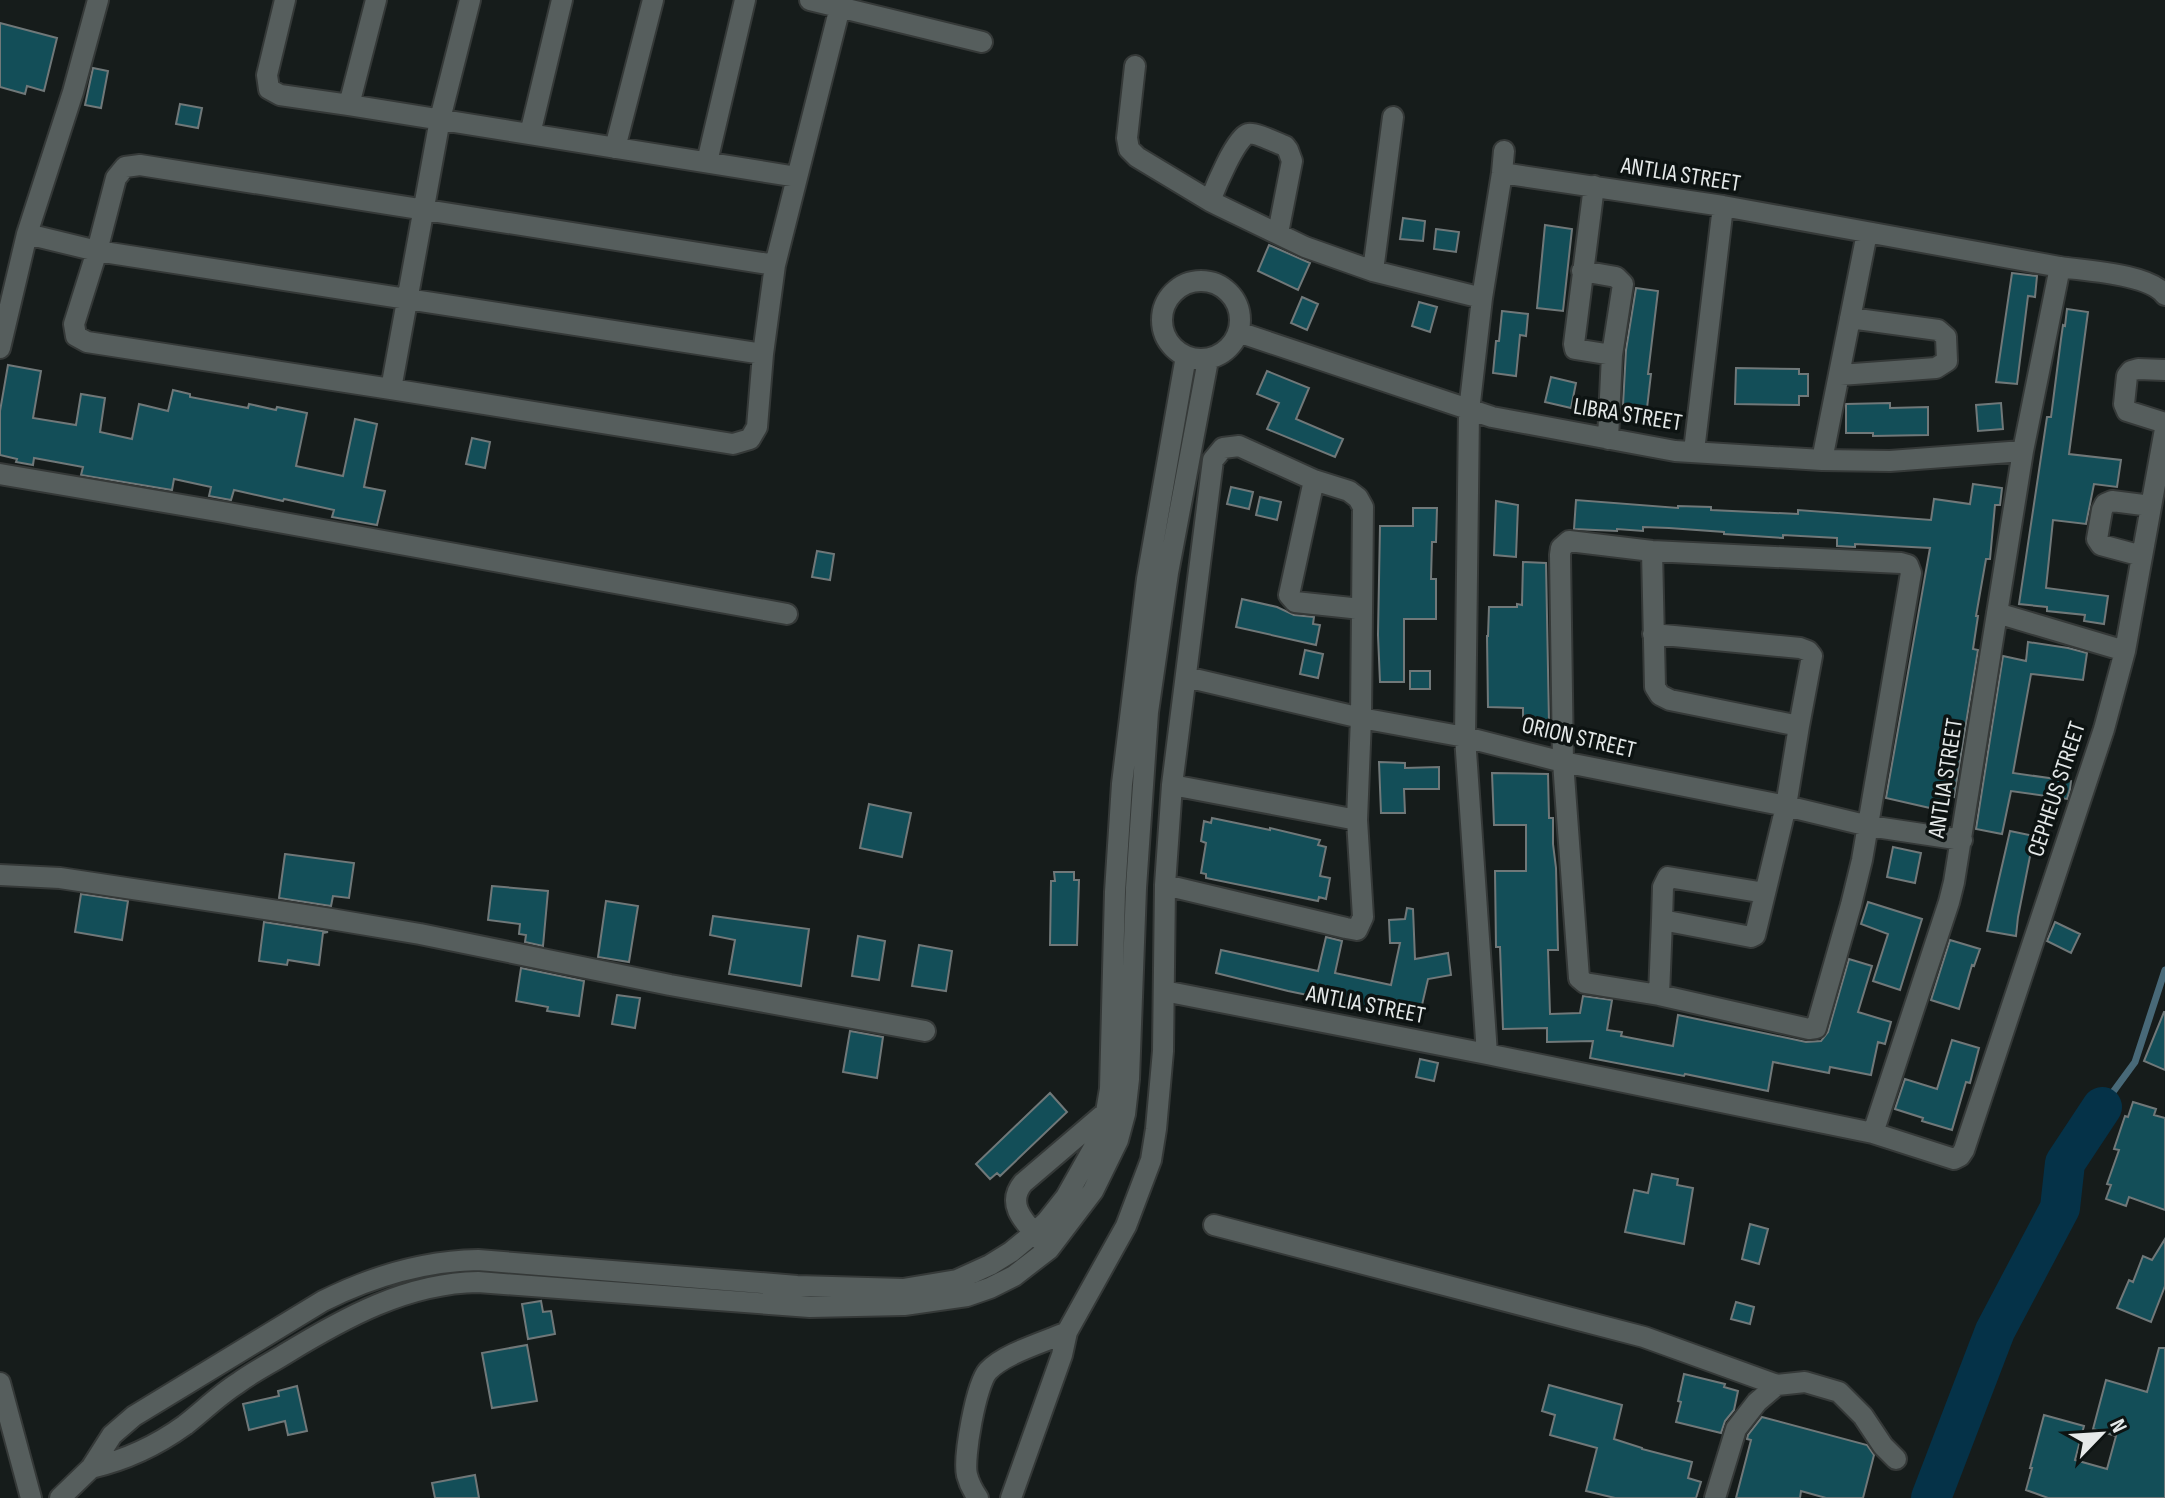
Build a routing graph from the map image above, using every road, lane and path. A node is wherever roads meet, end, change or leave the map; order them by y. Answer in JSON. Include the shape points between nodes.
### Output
{"nodes":[{"id":1,"x":98,"y":0,"type":"edge"},
{"id":2,"x":285,"y":0,"type":"edge"},
{"id":3,"x":376,"y":0,"type":"edge"},
{"id":4,"x":470,"y":0,"type":"edge"},
{"id":5,"x":562,"y":0,"type":"edge"},
{"id":6,"x":653,"y":0,"type":"edge"},
{"id":7,"x":745,"y":0,"type":"edge"},
{"id":8,"x":810,"y":0,"type":"edge"},
{"id":9,"x":840,"y":7,"type":"junction"},
{"id":10,"x":982,"y":42,"type":"dead end"},
{"id":11,"x":1135,"y":66,"type":"dead end"},
{"id":12,"x":349,"y":105,"type":"junction"},
{"id":13,"x":1393,"y":117,"type":"dead end"},
{"id":14,"x":440,"y":119,"type":"junction"},
{"id":15,"x":530,"y":134,"type":"junction"},
{"id":16,"x":615,"y":148,"type":"junction"},
{"id":17,"x":1504,"y":151,"type":"dead end"},
{"id":18,"x":707,"y":162,"type":"junction"},
{"id":19,"x":1502,"y":173,"type":"junction"},
{"id":20,"x":797,"y":177,"type":"junction"},
{"id":21,"x":1594,"y":186,"type":"junction"},
{"id":22,"x":1210,"y":201,"type":"junction"},
{"id":23,"x":1723,"y":206,"type":"junction"},
{"id":24,"x":423,"y":209,"type":"junction"},
{"id":25,"x":1278,"y":233,"type":"junction"},
{"id":26,"x":1867,"y":233,"type":"junction"},
{"id":27,"x":27,"y":234,"type":"junction"},
{"id":28,"x":97,"y":251,"type":"junction"},
{"id":29,"x":775,"y":265,"type":"junction"},
{"id":30,"x":2060,"y":267,"type":"junction"},
{"id":31,"x":1373,"y":271,"type":"junction"},
{"id":32,"x":1582,"y":271,"type":"junction"},
{"id":33,"x":2165,"y":295,"type":"edge"},
{"id":34,"x":1482,"y":298,"type":"junction"},
{"id":35,"x":406,"y":299,"type":"junction"},
{"id":36,"x":1850,"y":318,"type":"junction"},
{"id":37,"x":1238,"y":332,"type":"junction"},
{"id":38,"x":0,"y":348,"type":"edge"},
{"id":39,"x":763,"y":354,"type":"junction"},
{"id":40,"x":1612,"y":355,"type":"junction"},
{"id":41,"x":1186,"y":356,"type":"junction"},
{"id":42,"x":1208,"y":360,"type":"junction"},
{"id":43,"x":2165,"y":370,"type":"edge"},
{"id":44,"x":1840,"y":375,"type":"junction"},
{"id":45,"x":391,"y":389,"type":"junction"},
{"id":46,"x":1469,"y":411,"type":"junction"},
{"id":47,"x":2165,"y":426,"type":"edge"},
{"id":48,"x":1608,"y":439,"type":"junction"},
{"id":49,"x":1694,"y":451,"type":"junction"},
{"id":50,"x":2023,"y":451,"type":"junction"},
{"id":51,"x":1822,"y":460,"type":"junction"},
{"id":52,"x":0,"y":474,"type":"edge"},
{"id":53,"x":1314,"y":480,"type":"junction"},
{"id":54,"x":2151,"y":506,"type":"junction"},
{"id":55,"x":1652,"y":551,"type":"junction"},
{"id":56,"x":2142,"y":556,"type":"junction"},
{"id":57,"x":1361,"y":609,"type":"junction"},
{"id":58,"x":1997,"y":613,"type":"junction"},
{"id":59,"x":787,"y":614,"type":"dead end"},
{"id":60,"x":1653,"y":634,"type":"junction"},
{"id":61,"x":1149,"y":644,"type":"junction"},
{"id":62,"x":2125,"y":651,"type":"junction"},
{"id":63,"x":1186,"y":677,"type":"junction"},
{"id":64,"x":1361,"y":718,"type":"junction"},
{"id":65,"x":1799,"y":726,"type":"junction"},
{"id":66,"x":1465,"y":737,"type":"junction"},
{"id":67,"x":1563,"y":762,"type":"junction"},
{"id":68,"x":1172,"y":785,"type":"junction"},
{"id":69,"x":1786,"y":806,"type":"junction"},
{"id":70,"x":1357,"y":820,"type":"junction"},
{"id":71,"x":1869,"y":826,"type":"junction"},
{"id":72,"x":1962,"y":840,"type":"junction"},
{"id":73,"x":0,"y":875,"type":"edge"},
{"id":74,"x":1165,"y":885,"type":"junction"},
{"id":75,"x":1765,"y":893,"type":"junction"},
{"id":76,"x":1662,"y":920,"type":"junction"},
{"id":77,"x":1164,"y":991,"type":"junction"},
{"id":78,"x":1659,"y":995,"type":"junction"},
{"id":79,"x":925,"y":1031,"type":"dead end"},
{"id":80,"x":1487,"y":1054,"type":"junction"},
{"id":81,"x":1116,"y":1113,"type":"junction"},
{"id":82,"x":1873,"y":1133,"type":"junction"},
{"id":83,"x":1214,"y":1225,"type":"dead end"},
{"id":84,"x":1034,"y":1233,"type":"junction"},
{"id":85,"x":1049,"y":1249,"type":"junction"},
{"id":86,"x":420,"y":1267,"type":"junction"},
{"id":87,"x":425,"y":1287,"type":"junction"},
{"id":88,"x":904,"y":1297,"type":"junction"},
{"id":89,"x":1067,"y":1332,"type":"junction"},
{"id":90,"x":224,"y":1362,"type":"junction"},
{"id":91,"x":0,"y":1383,"type":"edge"},
{"id":92,"x":237,"y":1383,"type":"junction"},
{"id":93,"x":1777,"y":1385,"type":"junction"},
{"id":94,"x":134,"y":1416,"type":"junction"},
{"id":95,"x":156,"y":1444,"type":"junction"},
{"id":96,"x":1896,"y":1459,"type":"dead end"},
{"id":97,"x":91,"y":1468,"type":"junction"},
{"id":98,"x":31,"y":1498,"type":"edge"},
{"id":99,"x":60,"y":1498,"type":"edge"},
{"id":100,"x":978,"y":1498,"type":"edge"},
{"id":101,"x":1011,"y":1498,"type":"edge"},
{"id":102,"x":1715,"y":1498,"type":"edge"}],
"edges":[{"from":1,"to":27,"type":"street"},
{"from":2,"to":12,"type":"street","via":[[267,75],[269,89]]},
{"from":3,"to":12,"type":"street"},
{"from":4,"to":14,"type":"street"},
{"from":5,"to":15,"type":"street"},
{"from":6,"to":16,"type":"street"},
{"from":7,"to":18,"type":"street"},
{"from":8,"to":9,"type":"street"},
{"from":9,"to":10,"type":"street"},
{"from":9,"to":20,"type":"street"},
{"from":11,"to":22,"type":"street","via":[[1129,149]]},
{"from":12,"to":14,"type":"street"},
{"from":13,"to":31,"type":"street"},
{"from":14,"to":15,"type":"street"},
{"from":14,"to":24,"type":"street"},
{"from":15,"to":16,"type":"street"},
{"from":16,"to":18,"type":"street"},
{"from":17,"to":19,"type":"street"},
{"from":18,"to":20,"type":"street"},
{"from":19,"to":21,"type":"street","name":"ANTLIA STREET"},
{"from":19,"to":34,"type":"street"},
{"from":20,"to":29,"type":"street"},
{"from":21,"to":23,"type":"street","name":"ANTLIA STREET"},
{"from":21,"to":32,"type":"street"},
{"from":22,"to":25,"type":"street"},
{"from":22,"to":25,"type":"street","via":[[1245,135],[1285,146],[1292,161]]},
{"from":23,"to":26,"type":"street","name":"ANTLIA STREET"},
{"from":23,"to":49,"type":"street"},
{"from":24,"to":28,"type":"street","via":[[140,165],[125,167],[116,178]]},
{"from":24,"to":29,"type":"street"},
{"from":24,"to":35,"type":"street"},
{"from":25,"to":31,"type":"street"},
{"from":26,"to":30,"type":"street","name":"ANTLIA STREET"},
{"from":26,"to":36,"type":"street"},
{"from":27,"to":28,"type":"street"},
{"from":27,"to":38,"type":"street"},
{"from":28,"to":35,"type":"street"},
{"from":28,"to":45,"type":"street","via":[[74,324],[76,336],[87,342]]},
{"from":29,"to":39,"type":"street"},
{"from":30,"to":33,"type":"street","via":[[2147,281]]},
{"from":30,"to":50,"type":"street","name":"ANTLIA STREET"},
{"from":31,"to":34,"type":"street"},
{"from":32,"to":40,"type":"street","via":[[1575,349]]},
{"from":32,"to":40,"type":"street","via":[[1616,277],[1623,284]]},
{"from":34,"to":46,"type":"street"},
{"from":35,"to":39,"type":"street"},
{"from":35,"to":45,"type":"street"},
{"from":36,"to":44,"type":"street"},
{"from":36,"to":44,"type":"street","via":[[1938,330],[1946,337],[1947,361],[1936,368]]},
{"from":37,"to":41,"type":"street","via":[[1238,307],[1222,288],[1210,282],[1185,285],[1167,302],[1163,327],[1167,339]]},
{"from":37,"to":42,"type":"street","via":[[1223,353]]},
{"from":37,"to":46,"type":"street","name":"LIBRA STREET"},
{"from":39,"to":45,"type":"street","via":[[757,427],[750,439],[733,444]]},
{"from":40,"to":48,"type":"street"},
{"from":41,"to":42,"type":"street"},
{"from":41,"to":61,"type":"street","via":[[1147,579]]},
{"from":42,"to":61,"type":"street","via":[[1168,573]]},
{"from":43,"to":47,"type":"street","via":[[2131,371],[2124,404],[2127,411]]},
{"from":44,"to":51,"type":"street"},
{"from":46,"to":48,"type":"street","name":"LIBRA STREET"},
{"from":46,"to":66,"type":"street"},
{"from":47,"to":54,"type":"street","name":"CEPHEUS STREET"},
{"from":48,"to":49,"type":"street","name":"LIBRA STREET"},
{"from":49,"to":51,"type":"street","name":"LIBRA STREET"},
{"from":50,"to":51,"type":"street","name":"LIBRA STREET","via":[[1890,461]]},
{"from":50,"to":58,"type":"street","name":"ANTLIA STREET"},
{"from":52,"to":59,"type":"street"},
{"from":53,"to":57,"type":"street","via":[[1349,491],[1363,507]]},
{"from":53,"to":57,"type":"street","via":[[1289,595],[1295,602]]},
{"from":53,"to":63,"type":"street","via":[[1239,446],[1223,448],[1213,460]]},
{"from":54,"to":56,"type":"street","name":"CEPHEUS STREET"},
{"from":54,"to":56,"type":"street","via":[[2112,501],[2102,510],[2097,539],[2101,545]]},
{"from":55,"to":60,"type":"street"},
{"from":55,"to":67,"type":"street","via":[[1569,541],[1561,548]]},
{"from":55,"to":71,"type":"street","via":[[1908,565],[1911,573]]},
{"from":56,"to":62,"type":"street","name":"CEPHEUS STREET"},
{"from":57,"to":64,"type":"street"},
{"from":58,"to":62,"type":"street"},
{"from":58,"to":72,"type":"street","name":"ANTLIA STREET"},
{"from":60,"to":65,"type":"street","via":[[1655,687],[1660,695]]},
{"from":60,"to":65,"type":"street","via":[[1808,651],[1812,656]]},
{"from":61,"to":81,"type":"street","via":[[1120,815],[1114,907]]},
{"from":62,"to":82,"type":"street","name":"CEPHEUS STREET","via":[[2104,729],[1960,1156],[1954,1159]]},
{"from":63,"to":64,"type":"street","name":"ORION STREET"},
{"from":63,"to":68,"type":"street"},
{"from":64,"to":66,"type":"street","name":"ORION STREET"},
{"from":64,"to":70,"type":"street"},
{"from":65,"to":69,"type":"street"},
{"from":66,"to":67,"type":"street","name":"ORION STREET"},
{"from":66,"to":80,"type":"street"},
{"from":67,"to":69,"type":"street","name":"ORION STREET"},
{"from":67,"to":78,"type":"street","via":[[1579,978]]},
{"from":68,"to":70,"type":"street"},
{"from":68,"to":74,"type":"street"},
{"from":69,"to":71,"type":"street","name":"ORION STREET"},
{"from":69,"to":75,"type":"street"},
{"from":70,"to":74,"type":"street","via":[[1363,917],[1357,930]]},
{"from":71,"to":72,"type":"street","name":"ORION STREET"},
{"from":71,"to":78,"type":"street","via":[[1816,1028]]},
{"from":72,"to":82,"type":"street","name":"ANTLIA STREET","via":[[1949,902]]},
{"from":73,"to":79,"type":"street","via":[[60,878],[331,919]]},
{"from":74,"to":77,"type":"street"},
{"from":75,"to":76,"type":"street","via":[[1751,937]]},
{"from":75,"to":76,"type":"street","via":[[1668,877]]},
{"from":76,"to":78,"type":"street"},
{"from":77,"to":80,"type":"street","name":"ANTLIA STREET"},
{"from":77,"to":89,"type":"street","via":[[1162,1076],[1151,1160],[1126,1226]]},
{"from":80,"to":82,"type":"street","name":"ANTLIA STREET"},
{"from":81,"to":84,"type":"street","via":[[1066,1197]]},
{"from":81,"to":84,"type":"street","via":[[1017,1190],[1015,1205]]},
{"from":81,"to":85,"type":"street","via":[[1118,1140],[1093,1191]]},
{"from":83,"to":93,"type":"street","via":[[1644,1337]]},
{"from":84,"to":85,"type":"street"},
{"from":84,"to":88,"type":"street","via":[[1011,1252],[957,1280]]},
{"from":85,"to":88,"type":"street","via":[[1014,1276],[967,1296]]},
{"from":86,"to":87,"type":"street"},
{"from":86,"to":88,"type":"street","via":[[478,1260]]},
{"from":86,"to":90,"type":"street","via":[[354,1285]]},
{"from":87,"to":88,"type":"street","via":[[478,1282],[810,1307]]},
{"from":87,"to":92,"type":"street","via":[[322,1331]]},
{"from":89,"to":100,"type":"street","via":[[1009,1357],[988,1371],[981,1384],[966,1472]]},
{"from":89,"to":101,"type":"street"},
{"from":90,"to":92,"type":"street"},
{"from":90,"to":94,"type":"street"},
{"from":91,"to":98,"type":"street"},
{"from":92,"to":95,"type":"street"},
{"from":93,"to":96,"type":"street","via":[[1805,1382],[1839,1392]]},
{"from":93,"to":102,"type":"street","via":[[1736,1429]]},
{"from":94,"to":95,"type":"street"},
{"from":94,"to":97,"type":"street","via":[[112,1435]]},
{"from":95,"to":97,"type":"street"},
{"from":97,"to":99,"type":"street"}]}
